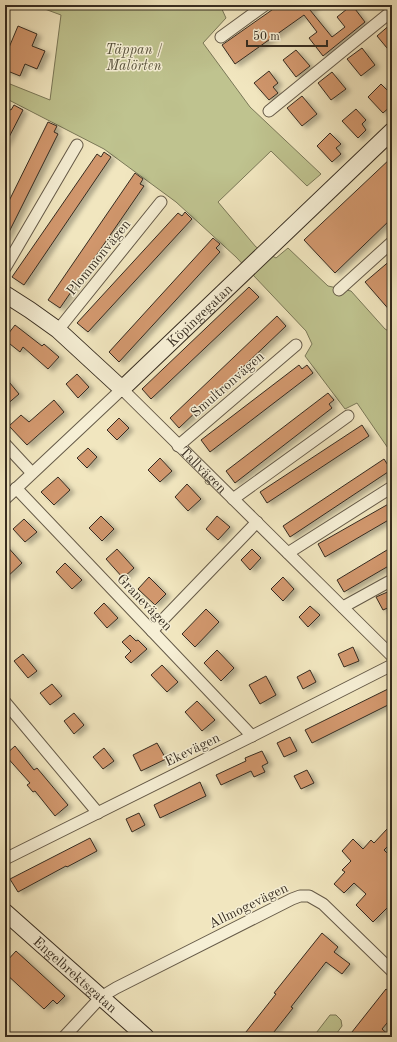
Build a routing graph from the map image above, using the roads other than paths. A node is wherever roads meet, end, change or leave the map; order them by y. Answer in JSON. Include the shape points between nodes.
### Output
{"nodes":[{"id":1,"x":265,"y":5,"type":"edge"},
{"id":2,"x":392,"y":13,"type":"edge"},
{"id":3,"x":221,"y":37,"type":"dead end"},
{"id":4,"x":269,"y":111,"type":"dead end"},
{"id":5,"x":392,"y":130,"type":"edge"},
{"id":6,"x":77,"y":145,"type":"dead end"},
{"id":7,"x":161,"y":202,"type":"dead end"},
{"id":8,"x":392,"y":242,"type":"edge"},
{"id":9,"x":5,"y":268,"type":"edge"},
{"id":10,"x":339,"y":290,"type":"dead end"},
{"id":11,"x":5,"y":294,"type":"edge"},
{"id":12,"x":58,"y":330,"type":"junction"},
{"id":13,"x":296,"y":345,"type":"dead end"},
{"id":14,"x":122,"y":390,"type":"junction"},
{"id":15,"x":348,"y":416,"type":"dead end"},
{"id":16,"x":5,"y":444,"type":"edge"},
{"id":17,"x":178,"y":446,"type":"junction"},
{"id":18,"x":32,"y":473,"type":"junction"},
{"id":19,"x":392,"y":487,"type":"edge"},
{"id":20,"x":16,"y":488,"type":"junction"},
{"id":21,"x":5,"y":499,"type":"edge"},
{"id":22,"x":233,"y":499,"type":"junction"},
{"id":23,"x":257,"y":522,"type":"junction"},
{"id":24,"x":288,"y":553,"type":"junction"},
{"id":25,"x":392,"y":580,"type":"edge"},
{"id":26,"x":342,"y":607,"type":"junction"},
{"id":27,"x":152,"y":631,"type":"junction"},
{"id":28,"x":392,"y":656,"type":"edge"},
{"id":29,"x":392,"y":665,"type":"edge"},
{"id":30,"x":5,"y":702,"type":"edge"},
{"id":31,"x":252,"y":736,"type":"junction"},
{"id":32,"x":98,"y":813,"type":"junction"},
{"id":33,"x":5,"y":859,"type":"edge"},
{"id":34,"x":5,"y":912,"type":"edge"},
{"id":35,"x":392,"y":971,"type":"edge"},
{"id":36,"x":101,"y":997,"type":"junction"},
{"id":37,"x":64,"y":1037,"type":"edge"},
{"id":38,"x":146,"y":1037,"type":"edge"}],
"edges":[{"from":1,"to":3,"type":"street"},
{"from":2,"to":4,"type":"street"},
{"from":5,"to":14,"type":"street","name":"Köpingegatan"},
{"from":6,"to":9,"type":"street"},
{"from":7,"to":12,"type":"street","name":"Plommonvägen"},
{"from":8,"to":10,"type":"street"},
{"from":11,"to":12,"type":"street","name":"Tallvägen"},
{"from":12,"to":14,"type":"street","name":"Tallvägen"},
{"from":13,"to":17,"type":"street","name":"Smultronvägen"},
{"from":14,"to":17,"type":"street","name":"Tallvägen"},
{"from":14,"to":18,"type":"street","name":"Köpingegatan"},
{"from":15,"to":22,"type":"street"},
{"from":16,"to":18,"type":"street"},
{"from":17,"to":22,"type":"street","name":"Tallvägen"},
{"from":18,"to":20,"type":"street","name":"Köpingegatan"},
{"from":19,"to":24,"type":"street"},
{"from":20,"to":21,"type":"street","name":"Köpingegatan"},
{"from":20,"to":27,"type":"street","name":"Granevägen"},
{"from":22,"to":23,"type":"street","name":"Tallvägen"},
{"from":23,"to":24,"type":"street","name":"Tallvägen"},
{"from":23,"to":27,"type":"street"},
{"from":24,"to":26,"type":"street","name":"Tallvägen"},
{"from":25,"to":26,"type":"street"},
{"from":26,"to":28,"type":"street","name":"Tallvägen"},
{"from":27,"to":31,"type":"street","name":"Granevägen"},
{"from":29,"to":31,"type":"street","name":"Ekevägen"},
{"from":30,"to":32,"type":"street"},
{"from":31,"to":32,"type":"street","name":"Ekevägen"},
{"from":32,"to":33,"type":"street","name":"Ekevägen"},
{"from":34,"to":36,"type":"street","name":"Engelbrektsgatan"},
{"from":35,"to":36,"type":"street","name":"Allmogevägen","via":[[323,904],[309,896],[300,896]]},
{"from":36,"to":37,"type":"street"},
{"from":36,"to":38,"type":"street","name":"Engelbrektsgatan"}]}
